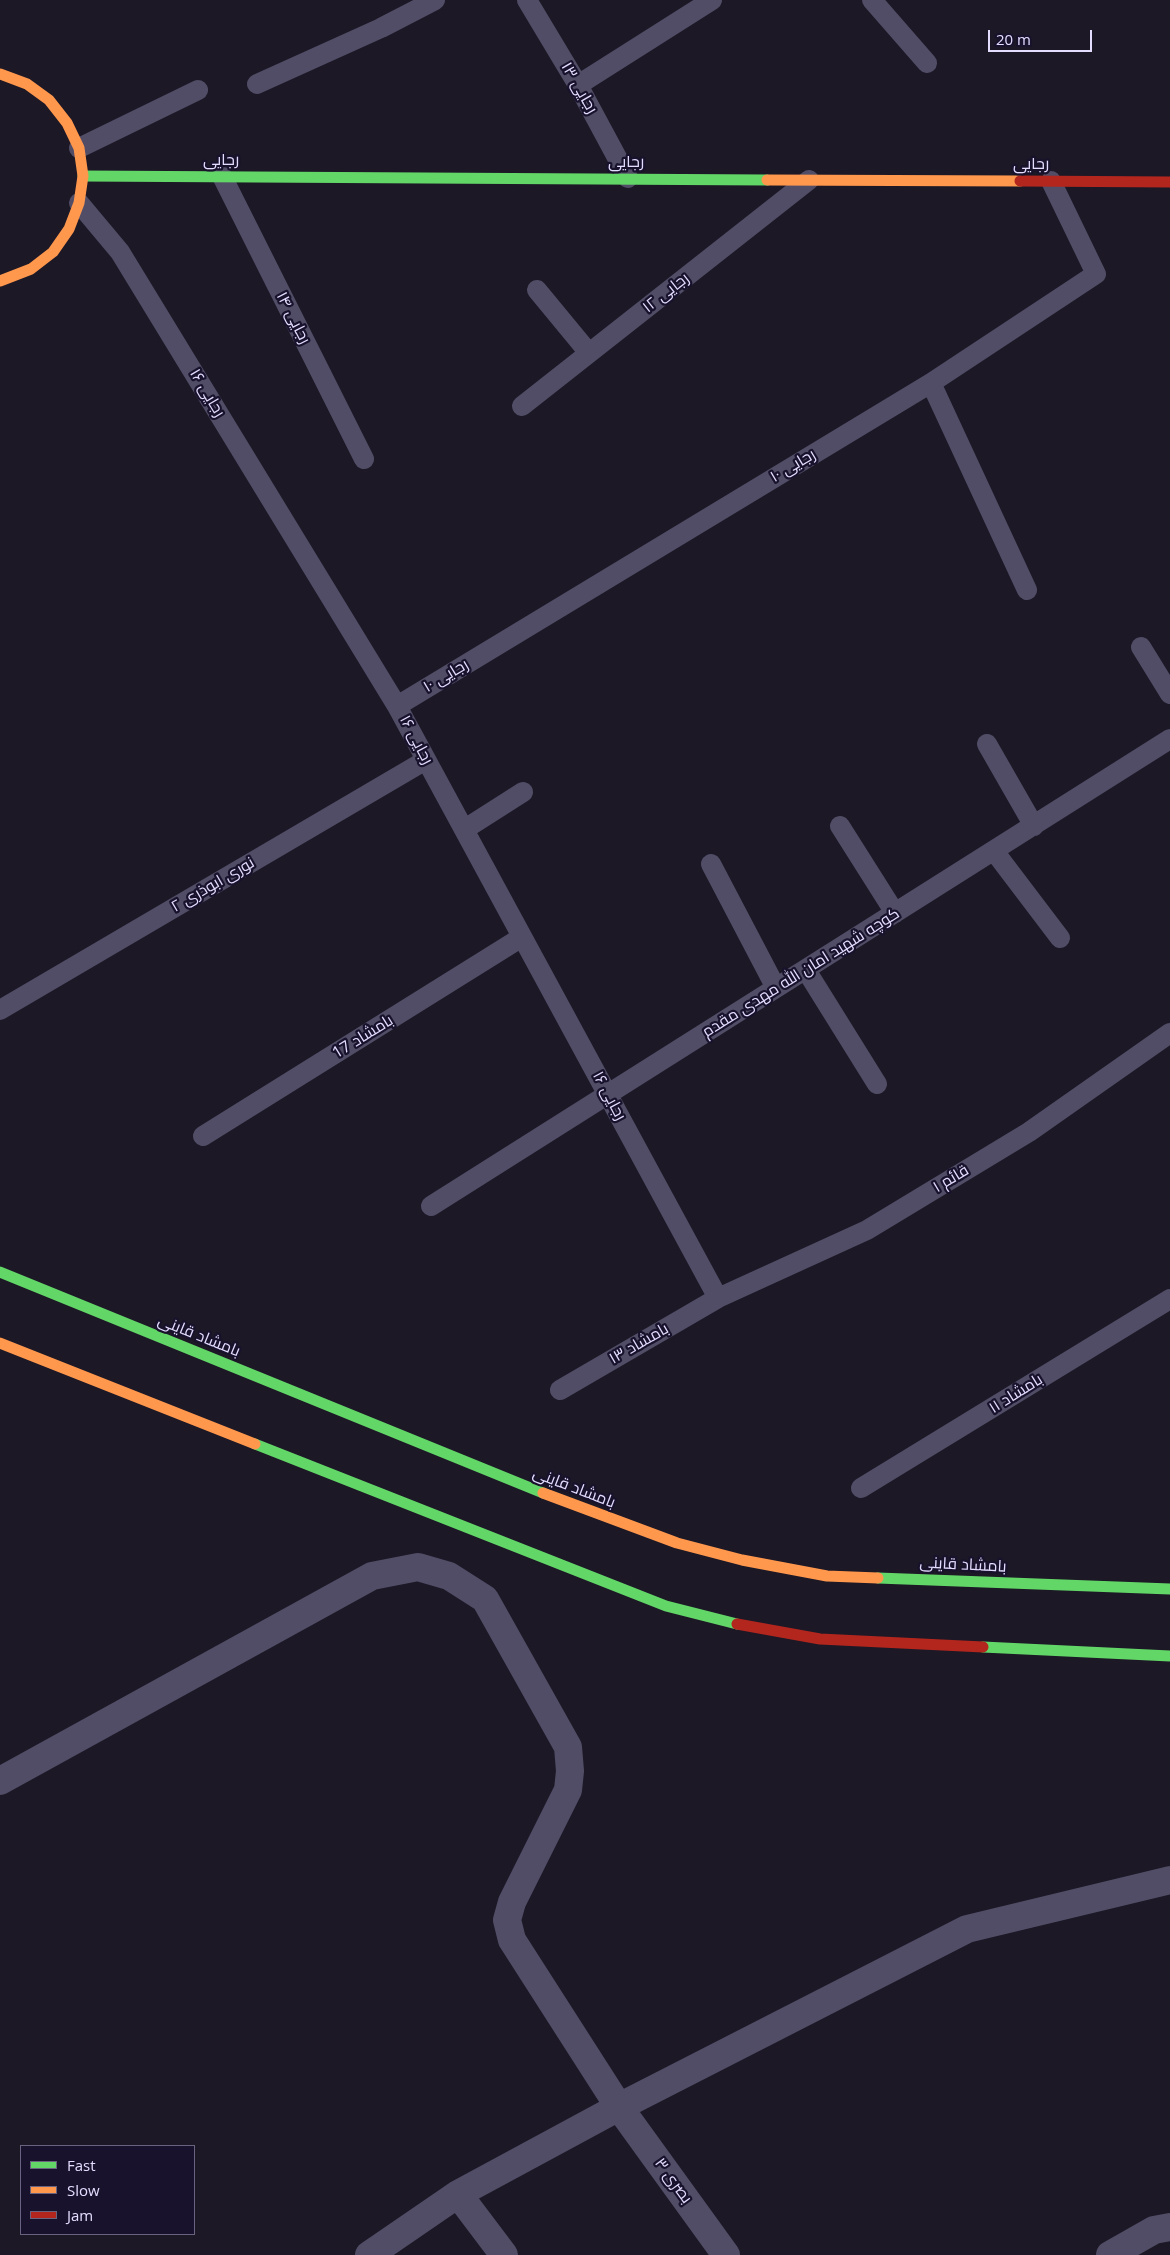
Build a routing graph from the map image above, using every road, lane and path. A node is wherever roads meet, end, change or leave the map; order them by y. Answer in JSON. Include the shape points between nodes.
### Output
{"nodes":[{"id":1,"x":435,"y":0,"type":"edge"},
{"id":2,"x":527,"y":0,"type":"edge"},
{"id":3,"x":712,"y":0,"type":"edge"},
{"id":4,"x":872,"y":0,"type":"edge"},
{"id":5,"x":927,"y":63,"type":"dead end"},
{"id":6,"x":0,"y":74,"type":"edge"},
{"id":7,"x":257,"y":84,"type":"dead end"},
{"id":8,"x":578,"y":85,"type":"junction"},
{"id":9,"x":198,"y":90,"type":"dead end"},
{"id":10,"x":78,"y":148,"type":"junction"},
{"id":11,"x":82,"y":176,"type":"junction"},
{"id":12,"x":222,"y":176,"type":"junction"},
{"id":13,"x":628,"y":178,"type":"junction"},
{"id":14,"x":809,"y":180,"type":"junction"},
{"id":15,"x":1051,"y":181,"type":"junction"},
{"id":16,"x":1170,"y":182,"type":"edge"},
{"id":17,"x":79,"y":203,"type":"junction"},
{"id":18,"x":0,"y":281,"type":"edge"},
{"id":19,"x":537,"y":290,"type":"dead end"},
{"id":20,"x":589,"y":353,"type":"junction"},
{"id":21,"x":931,"y":383,"type":"junction"},
{"id":22,"x":522,"y":406,"type":"dead end"},
{"id":23,"x":364,"y":459,"type":"dead end"},
{"id":24,"x":1027,"y":590,"type":"dead end"},
{"id":25,"x":1141,"y":647,"type":"dead end"},
{"id":26,"x":1170,"y":694,"type":"edge"},
{"id":27,"x":397,"y":706,"type":"junction"},
{"id":28,"x":1170,"y":739,"type":"edge"},
{"id":29,"x":988,"y":744,"type":"dead end"},
{"id":30,"x":426,"y":760,"type":"junction"},
{"id":31,"x":523,"y":792,"type":"dead end"},
{"id":32,"x":840,"y":826,"type":"dead end"},
{"id":33,"x":1034,"y":826,"type":"junction"},
{"id":34,"x":464,"y":830,"type":"junction"},
{"id":35,"x":994,"y":851,"type":"junction"},
{"id":36,"x":711,"y":864,"type":"dead end"},
{"id":37,"x":895,"y":914,"type":"junction"},
{"id":38,"x":522,"y":937,"type":"junction"},
{"id":39,"x":1060,"y":938,"type":"dead end"},
{"id":40,"x":806,"y":970,"type":"junction"},
{"id":41,"x":776,"y":988,"type":"junction"},
{"id":42,"x":0,"y":1010,"type":"edge"},
{"id":43,"x":1170,"y":1033,"type":"edge"},
{"id":44,"x":878,"y":1084,"type":"dead end"},
{"id":45,"x":608,"y":1094,"type":"junction"},
{"id":46,"x":203,"y":1136,"type":"dead end"},
{"id":47,"x":431,"y":1206,"type":"dead end"},
{"id":48,"x":0,"y":1272,"type":"edge"},
{"id":49,"x":718,"y":1298,"type":"junction"},
{"id":50,"x":1170,"y":1299,"type":"edge"},
{"id":51,"x":0,"y":1343,"type":"edge"},
{"id":52,"x":560,"y":1390,"type":"dead end"},
{"id":53,"x":861,"y":1488,"type":"dead end"},
{"id":54,"x":1170,"y":1589,"type":"edge"},
{"id":55,"x":1170,"y":1656,"type":"edge"},
{"id":56,"x":0,"y":1781,"type":"edge"},
{"id":57,"x":1170,"y":1880,"type":"edge"},
{"id":58,"x":620,"y":2107,"type":"junction"},
{"id":59,"x":458,"y":2194,"type":"junction"},
{"id":60,"x":1170,"y":2227,"type":"edge"},
{"id":61,"x":369,"y":2255,"type":"edge"},
{"id":62,"x":504,"y":2255,"type":"edge"},
{"id":63,"x":726,"y":2255,"type":"edge"},
{"id":64,"x":1110,"y":2255,"type":"edge"}],
"edges":[{"from":1,"to":7,"type":"lane"},
{"from":2,"to":8,"type":"lane","name":"رجایی ۱۳"},
{"from":3,"to":8,"type":"lane"},
{"from":4,"to":5,"type":"lane"},
{"from":6,"to":10,"type":"main road","via":[[27,84],[50,100],[67,123]]},
{"from":8,"to":13,"type":"lane","name":"رجایی ۱۳"},
{"from":9,"to":10,"type":"lane"},
{"from":10,"to":11,"type":"main road"},
{"from":11,"to":12,"type":"main road","name":"رجایی"},
{"from":11,"to":17,"type":"main road"},
{"from":12,"to":13,"type":"main road","name":"رجایی"},
{"from":12,"to":23,"type":"lane","name":"رجایی ۱۴"},
{"from":13,"to":14,"type":"main road","name":"رجایی"},
{"from":14,"to":15,"type":"main road","name":"رجایی"},
{"from":14,"to":20,"type":"lane","name":"رجایی ۱۲"},
{"from":15,"to":16,"type":"main road","name":"رجایی"},
{"from":15,"to":21,"type":"lane","name":"رجایی ۱۰","via":[[1096,274]]},
{"from":17,"to":18,"type":"main road","via":[[70,229],[53,252],[31,269]]},
{"from":17,"to":27,"type":"lane","name":"رجایی ۱۶","via":[[120,252]]},
{"from":19,"to":20,"type":"lane"},
{"from":20,"to":22,"type":"lane","name":"رجایی ۱۲"},
{"from":21,"to":24,"type":"lane"},
{"from":21,"to":27,"type":"lane","name":"رجایی ۱۰"},
{"from":25,"to":26,"type":"lane"},
{"from":27,"to":30,"type":"lane","name":"رجایی ۱۶"},
{"from":28,"to":33,"type":"lane","name":"کوچه شهید امان الله مهدی مقدم"},
{"from":29,"to":33,"type":"lane"},
{"from":30,"to":34,"type":"lane","name":"رجایی ۱۶"},
{"from":30,"to":42,"type":"lane","name":"نوری ابوذری ۲"},
{"from":31,"to":34,"type":"lane"},
{"from":32,"to":37,"type":"lane"},
{"from":33,"to":35,"type":"lane","name":"کوچه شهید امان الله مهدی مقدم"},
{"from":34,"to":38,"type":"lane","name":"رجایی ۱۶"},
{"from":35,"to":37,"type":"lane","name":"کوچه شهید امان الله مهدی مقدم"},
{"from":35,"to":39,"type":"lane"},
{"from":36,"to":41,"type":"lane"},
{"from":37,"to":40,"type":"lane","name":"کوچه شهید امان الله مهدی مقدم"},
{"from":38,"to":45,"type":"lane","name":"رجایی ۱۶"},
{"from":38,"to":46,"type":"lane","name":"بامشاد 17"},
{"from":40,"to":41,"type":"lane","name":"کوچه شهید امان الله مهدی مقدم"},
{"from":40,"to":44,"type":"lane"},
{"from":41,"to":45,"type":"lane","name":"کوچه شهید امان الله مهدی مقدم"},
{"from":43,"to":49,"type":"lane","name":"قائم ۱","via":[[1029,1132],[867,1230]]},
{"from":45,"to":47,"type":"lane","name":"کوچه شهید امان الله مهدی مقدم"},
{"from":45,"to":49,"type":"lane","name":"رجایی ۱۶"},
{"from":48,"to":54,"type":"main road","name":"بامشاد قاینی","via":[[513,1481],[677,1543],[742,1560],[827,1576]]},
{"from":49,"to":52,"type":"lane","name":"بامشاد ۱۳"},
{"from":50,"to":53,"type":"lane","name":"بامشاد ۱۱"},
{"from":51,"to":55,"type":"main road","via":[[666,1606],[820,1639]]},
{"from":56,"to":58,"type":"street","name":"بصری ۳","via":[[372,1576],[418,1567],[449,1576],[486,1599],[568,1747],[568,1790],[512,1902],[508,1920],[512,1940]]},
{"from":57,"to":58,"type":"street","via":[[966,1929]]},
{"from":58,"to":59,"type":"street"},
{"from":58,"to":63,"type":"street","name":"بصری ۳"},
{"from":59,"to":61,"type":"street"},
{"from":59,"to":62,"type":"street"},
{"from":60,"to":64,"type":"street","via":[[1154,2230]]}]}
